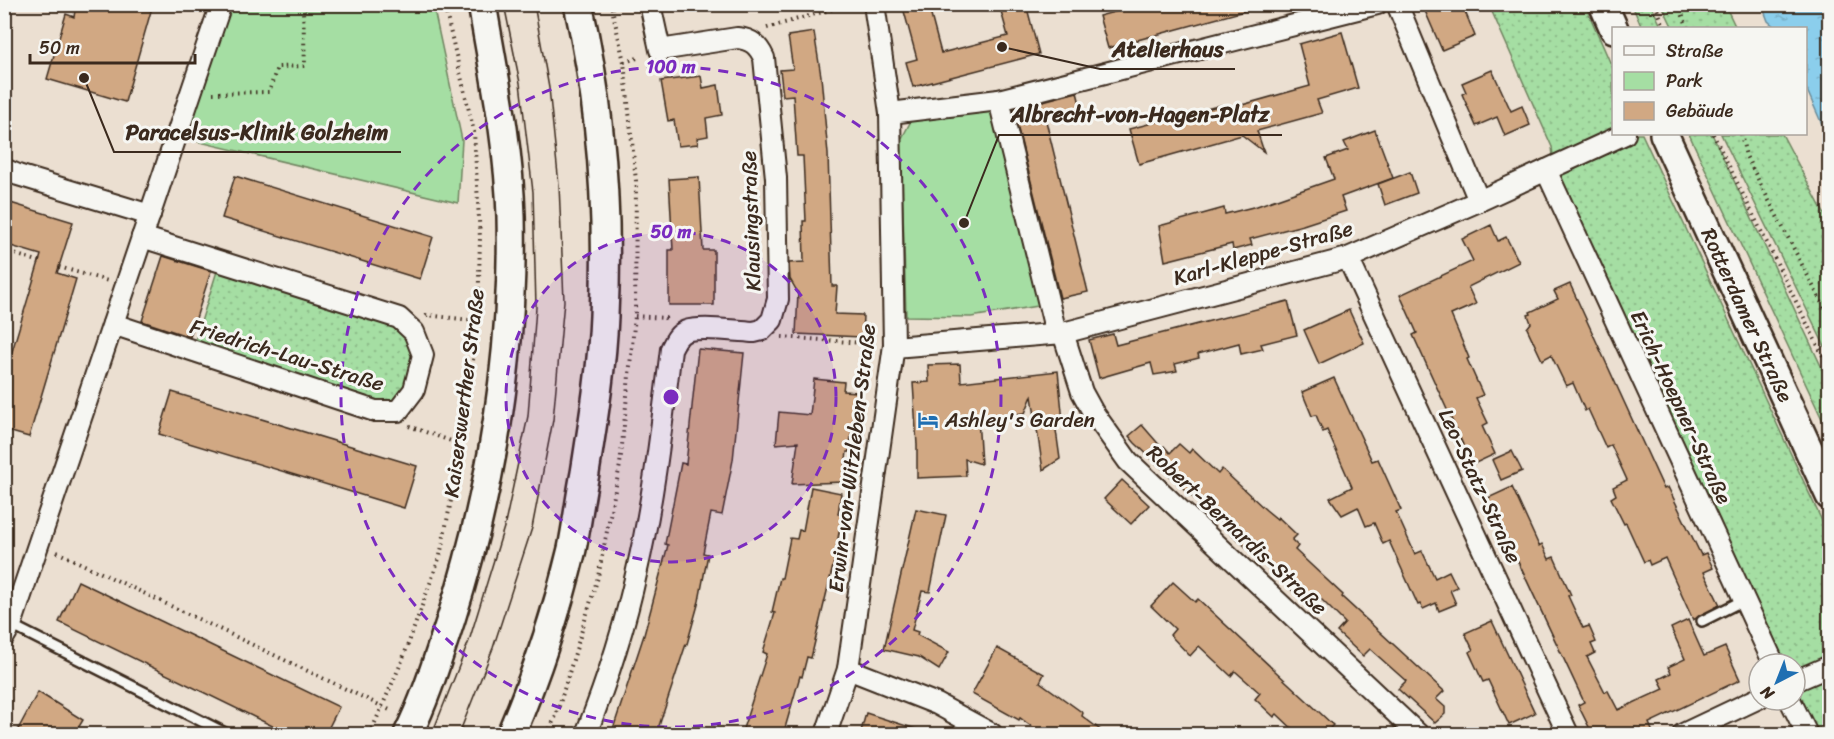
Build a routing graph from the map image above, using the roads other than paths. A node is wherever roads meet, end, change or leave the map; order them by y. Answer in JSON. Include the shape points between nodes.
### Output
{"nodes":[{"id":1,"x":221,"y":4,"type":"edge"},
{"id":2,"x":482,"y":4,"type":"edge"},
{"id":3,"x":578,"y":4,"type":"edge"},
{"id":4,"x":650,"y":4,"type":"edge"},
{"id":5,"x":874,"y":4,"type":"edge"},
{"id":6,"x":1377,"y":4,"type":"edge"},
{"id":7,"x":1397,"y":4,"type":"edge"},
{"id":8,"x":1603,"y":4,"type":"edge"},
{"id":9,"x":1613,"y":27,"type":"edge"},
{"id":10,"x":999,"y":100,"type":"junction"},
{"id":11,"x":890,"y":113,"type":"junction"},
{"id":12,"x":1623,"y":135,"type":"edge"},
{"id":13,"x":1664,"y":135,"type":"edge"},
{"id":14,"x":4,"y":169,"type":"edge"},
{"id":15,"x":1546,"y":170,"type":"junction"},
{"id":16,"x":1479,"y":201,"type":"junction"},
{"id":17,"x":150,"y":215,"type":"junction"},
{"id":18,"x":142,"y":237,"type":"junction"},
{"id":19,"x":1348,"y":258,"type":"junction"},
{"id":20,"x":112,"y":324,"type":"junction"},
{"id":21,"x":1060,"y":333,"type":"junction"},
{"id":22,"x":894,"y":346,"type":"junction"},
{"id":23,"x":1830,"y":496,"type":"edge"},
{"id":24,"x":1744,"y":600,"type":"junction"},
{"id":25,"x":1702,"y":621,"type":"dead end"},
{"id":26,"x":8,"y":631,"type":"edge"},
{"id":27,"x":1768,"y":652,"type":"edge"},
{"id":28,"x":1830,"y":666,"type":"edge"},
{"id":29,"x":848,"y":669,"type":"junction"},
{"id":30,"x":1807,"y":676,"type":"edge"},
{"id":31,"x":1747,"y":704,"type":"edge"},
{"id":32,"x":1796,"y":712,"type":"edge"},
{"id":33,"x":411,"y":728,"type":"edge"},
{"id":34,"x":227,"y":735,"type":"edge"},
{"id":35,"x":510,"y":735,"type":"edge"},
{"id":36,"x":586,"y":735,"type":"edge"},
{"id":37,"x":826,"y":735,"type":"edge"},
{"id":38,"x":992,"y":735,"type":"edge"},
{"id":39,"x":1418,"y":735,"type":"edge"},
{"id":40,"x":1568,"y":735,"type":"edge"},
{"id":41,"x":1683,"y":735,"type":"edge"},
{"id":42,"x":1807,"y":735,"type":"edge"}],
"edges":[{"from":1,"to":17,"type":"street"},
{"from":2,"to":33,"type":"street","name":"Kaiserswerther Straße","via":[[503,133],[511,214],[510,313],[502,396],[467,569]]},
{"from":3,"to":35,"type":"street","via":[[597,112],[605,216],[604,317],[593,425],[572,548],[549,631]]},
{"from":4,"to":36,"type":"street","name":"Klausingstraße","via":[[660,50],[737,38],[746,39],[760,50],[766,66],[776,178],[778,300],[772,320],[762,330],[694,329],[684,332],[671,349],[658,456],[637,570],[606,681]]},
{"from":5,"to":11,"type":"street","name":"Erwin-von-Witzleben-Straße"},
{"from":6,"to":10,"type":"street"},
{"from":7,"to":16,"type":"street"},
{"from":8,"to":9,"type":"street"},
{"from":10,"to":11,"type":"street"},
{"from":10,"to":21,"type":"street","name":"Robert-Bernardis-Straße"},
{"from":11,"to":22,"type":"street","name":"Erwin-von-Witzleben-Straße"},
{"from":12,"to":15,"type":"street","name":"Karl-Kleppe-Straße"},
{"from":13,"to":23,"type":"street","name":"Rotterdamer Straße"},
{"from":14,"to":17,"type":"street"},
{"from":15,"to":16,"type":"street","name":"Karl-Kleppe-Straße"},
{"from":15,"to":24,"type":"street","name":"Erich-Hoepner-Straße"},
{"from":16,"to":19,"type":"street","name":"Karl-Kleppe-Straße"},
{"from":17,"to":18,"type":"street"},
{"from":18,"to":20,"type":"street"},
{"from":18,"to":20,"type":"street","name":"Friedrich-Lau-Straße","via":[[399,318],[414,332],[423,355],[414,390],[398,411],[375,411]]},
{"from":19,"to":21,"type":"street","name":"Karl-Kleppe-Straße"},
{"from":19,"to":40,"type":"street","name":"Leo-Statz-Straße"},
{"from":20,"to":26,"type":"street"},
{"from":21,"to":22,"type":"street","name":"Karl-Kleppe-Straße"},
{"from":21,"to":39,"type":"street","name":"Robert-Bernardis-Straße","via":[[1082,392],[1128,461]]},
{"from":22,"to":29,"type":"street","name":"Erwin-von-Witzleben-Straße"},
{"from":24,"to":25,"type":"lane"},
{"from":24,"to":27,"type":"street","name":"Erich-Hoepner-Straße"},
{"from":26,"to":34,"type":"lane"},
{"from":28,"to":30,"type":"street"},
{"from":29,"to":37,"type":"street","name":"Erwin-von-Witzleben-Straße"},
{"from":29,"to":38,"type":"street","via":[[937,704]]},
{"from":31,"to":41,"type":"street"},
{"from":32,"to":42,"type":"street"}]}
